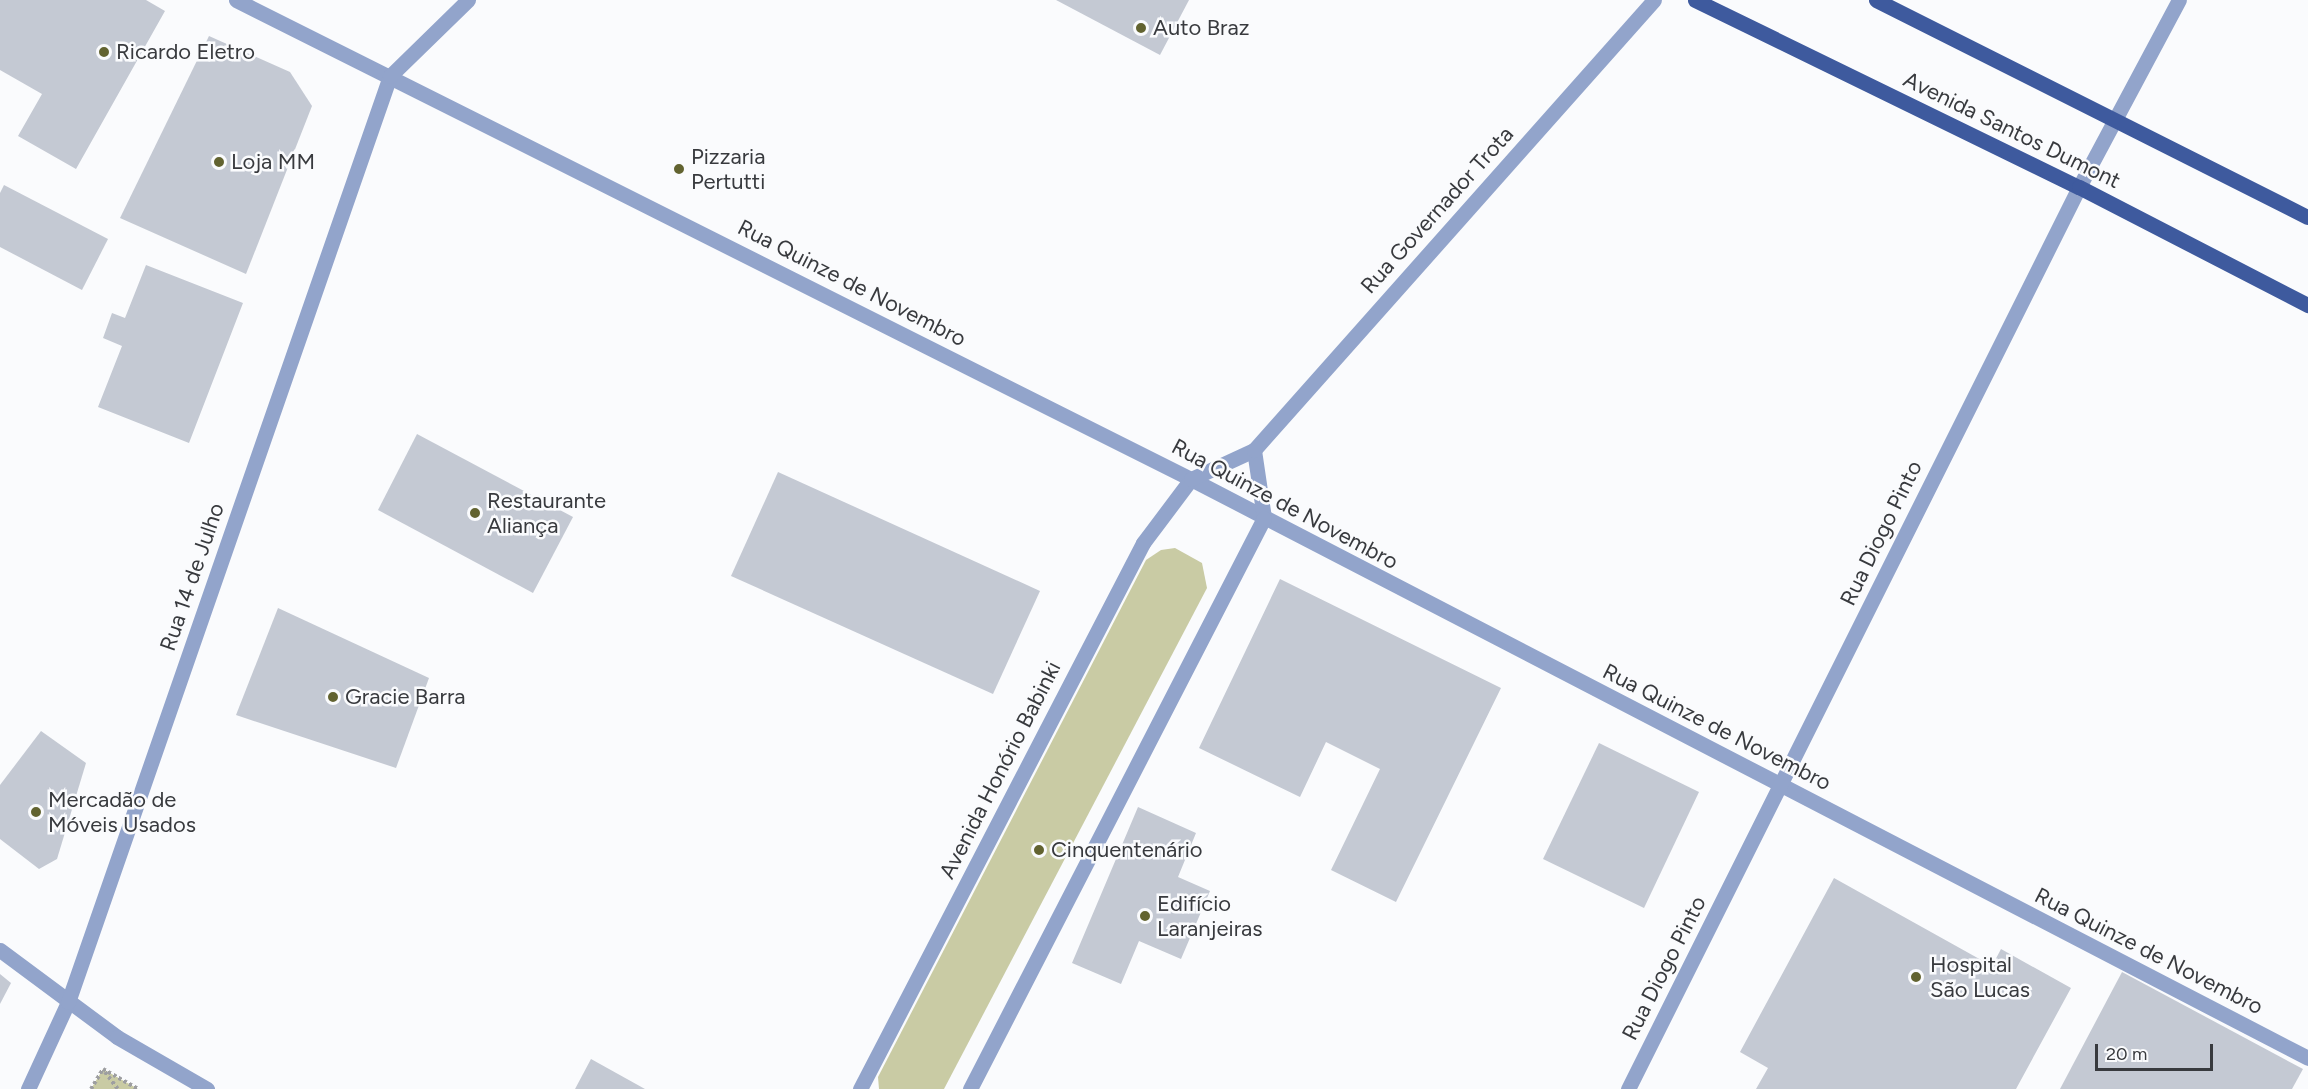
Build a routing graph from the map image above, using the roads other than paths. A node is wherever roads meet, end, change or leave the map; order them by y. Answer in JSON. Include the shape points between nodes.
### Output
{"nodes":[{"id":1,"x":236,"y":0,"type":"edge"},
{"id":2,"x":468,"y":0,"type":"edge"},
{"id":3,"x":1654,"y":0,"type":"edge"},
{"id":4,"x":1695,"y":0,"type":"edge"},
{"id":5,"x":1876,"y":0,"type":"edge"},
{"id":6,"x":2179,"y":0,"type":"edge"},
{"id":7,"x":390,"y":76,"type":"junction"},
{"id":8,"x":2116,"y":120,"type":"junction"},
{"id":9,"x":2079,"y":187,"type":"junction"},
{"id":10,"x":2308,"y":216,"type":"edge"},
{"id":11,"x":2308,"y":305,"type":"edge"},
{"id":12,"x":1254,"y":450,"type":"junction"},
{"id":13,"x":1191,"y":479,"type":"junction"},
{"id":14,"x":1264,"y":518,"type":"junction"},
{"id":15,"x":1781,"y":786,"type":"junction"},
{"id":16,"x":0,"y":950,"type":"edge"},
{"id":17,"x":68,"y":1002,"type":"junction"},
{"id":18,"x":2308,"y":1058,"type":"edge"},
{"id":19,"x":28,"y":1089,"type":"edge"},
{"id":20,"x":207,"y":1089,"type":"edge"},
{"id":21,"x":860,"y":1089,"type":"edge"},
{"id":22,"x":970,"y":1089,"type":"edge"},
{"id":23,"x":1628,"y":1089,"type":"edge"}],
"edges":[{"from":1,"to":7,"type":"street","name":"Rua Quinze de Novembro"},
{"from":2,"to":7,"type":"street"},
{"from":3,"to":12,"type":"street","name":"Rua Governador Trota"},
{"from":4,"to":9,"type":"main road","name":"Avenida Santos Dumont"},
{"from":5,"to":8,"type":"main road"},
{"from":6,"to":8,"type":"street","name":"Rua Diogo Pinto"},
{"from":7,"to":13,"type":"street","name":"Rua Quinze de Novembro"},
{"from":7,"to":17,"type":"street","name":"Rua 14 de Julho"},
{"from":8,"to":9,"type":"street","name":"Rua Diogo Pinto"},
{"from":8,"to":10,"type":"main road"},
{"from":9,"to":11,"type":"main road","name":"Avenida Santos Dumont"},
{"from":9,"to":15,"type":"street","name":"Rua Diogo Pinto"},
{"from":12,"to":13,"type":"street","name":"Rua Governador Trota"},
{"from":12,"to":14,"type":"street"},
{"from":13,"to":14,"type":"street","name":"Rua Quinze de Novembro"},
{"from":13,"to":21,"type":"street","name":"Avenida Honório Babinki","via":[[1143,543]]},
{"from":14,"to":15,"type":"street","name":"Rua Quinze de Novembro"},
{"from":14,"to":22,"type":"street"},
{"from":15,"to":18,"type":"street","name":"Rua Quinze de Novembro"},
{"from":15,"to":23,"type":"street","name":"Rua Diogo Pinto"},
{"from":16,"to":17,"type":"street"},
{"from":17,"to":19,"type":"street","name":"Rua 14 de Julho"},
{"from":17,"to":20,"type":"street","via":[[117,1037]]}]}
